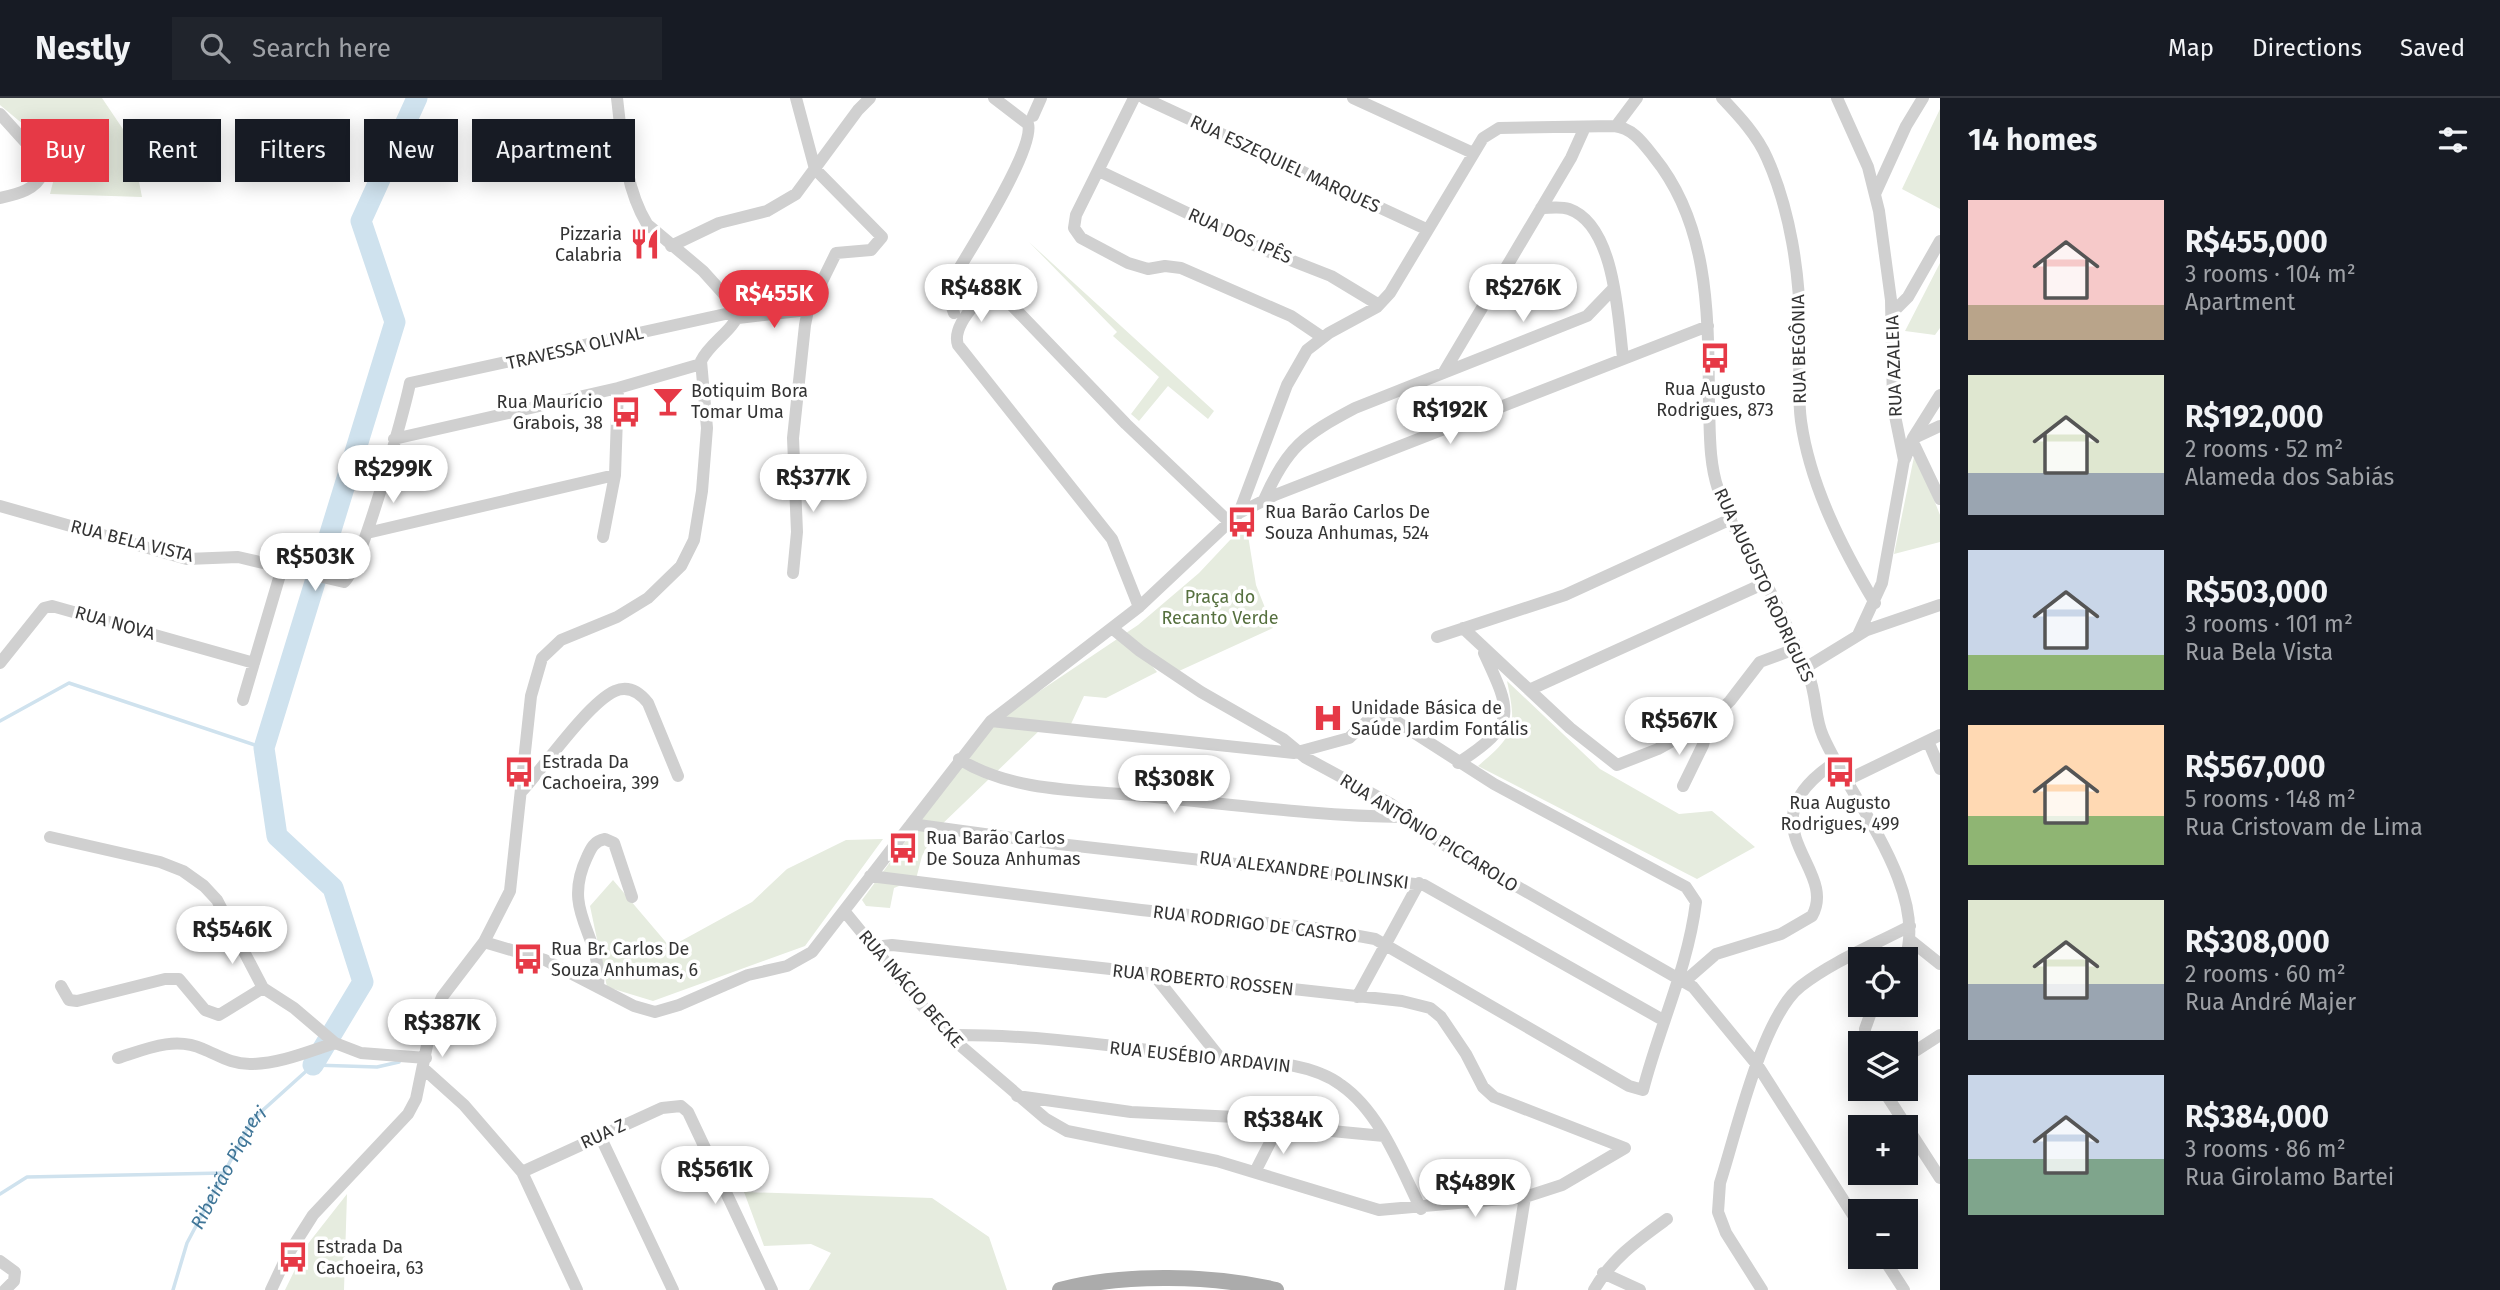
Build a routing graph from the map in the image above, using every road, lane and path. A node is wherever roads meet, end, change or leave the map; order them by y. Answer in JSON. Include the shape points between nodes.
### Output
{"nodes":[{"id":1,"x":617,"y":98,"type":"edge"},
{"id":2,"x":796,"y":98,"type":"edge"},
{"id":3,"x":870,"y":98,"type":"edge"},
{"id":4,"x":994,"y":98,"type":"edge"},
{"id":5,"x":1041,"y":98,"type":"edge"},
{"id":6,"x":1134,"y":98,"type":"edge"},
{"id":7,"x":1144,"y":98,"type":"edge"},
{"id":8,"x":1353,"y":98,"type":"edge"},
{"id":9,"x":1637,"y":98,"type":"edge"},
{"id":10,"x":1722,"y":98,"type":"edge"},
{"id":11,"x":1836,"y":98,"type":"edge"},
{"id":12,"x":1923,"y":98,"type":"edge"},
{"id":13,"x":857,"y":104,"type":"edge"},
{"id":14,"x":0,"y":114,"type":"edge"},
{"id":15,"x":1033,"y":116,"type":"dead end"},
{"id":16,"x":1615,"y":126,"type":"junction"},
{"id":17,"x":1585,"y":127,"type":"junction"},
{"id":18,"x":1473,"y":153,"type":"junction"},
{"id":19,"x":816,"y":169,"type":"junction"},
{"id":20,"x":1099,"y":171,"type":"junction"},
{"id":21,"x":1875,"y":194,"type":"junction"},
{"id":22,"x":0,"y":198,"type":"edge"},
{"id":23,"x":1541,"y":208,"type":"junction"},
{"id":24,"x":1426,"y":229,"type":"junction"},
{"id":25,"x":1940,"y":240,"type":"edge"},
{"id":26,"x":671,"y":246,"type":"junction"},
{"id":27,"x":1613,"y":289,"type":"junction"},
{"id":28,"x":1379,"y":305,"type":"junction"},
{"id":29,"x":808,"y":310,"type":"junction"},
{"id":30,"x":954,"y":313,"type":"dead end"},
{"id":31,"x":1892,"y":313,"type":"junction"},
{"id":32,"x":738,"y":314,"type":"junction"},
{"id":33,"x":1708,"y":326,"type":"junction"},
{"id":34,"x":1322,"y":338,"type":"junction"},
{"id":35,"x":1623,"y":358,"type":"junction"},
{"id":36,"x":701,"y":364,"type":"junction"},
{"id":37,"x":1444,"y":372,"type":"junction"},
{"id":38,"x":618,"y":388,"type":"junction"},
{"id":39,"x":1940,"y":396,"type":"edge"},
{"id":40,"x":1940,"y":426,"type":"edge"},
{"id":41,"x":394,"y":439,"type":"junction"},
{"id":42,"x":1913,"y":439,"type":"junction"},
{"id":43,"x":1904,"y":460,"type":"junction"},
{"id":44,"x":615,"y":475,"type":"junction"},
{"id":45,"x":1940,"y":499,"type":"edge"},
{"id":46,"x":1264,"y":500,"type":"junction"},
{"id":47,"x":0,"y":506,"type":"edge"},
{"id":48,"x":1234,"y":517,"type":"junction"},
{"id":49,"x":1731,"y":519,"type":"junction"},
{"id":50,"x":367,"y":533,"type":"junction"},
{"id":51,"x":603,"y":537,"type":"dead end"},
{"id":52,"x":282,"y":568,"type":"junction"},
{"id":53,"x":793,"y":573,"type":"dead end"},
{"id":54,"x":1765,"y":583,"type":"junction"},
{"id":55,"x":1875,"y":603,"type":"junction"},
{"id":56,"x":1940,"y":605,"type":"edge"},
{"id":57,"x":1139,"y":607,"type":"junction"},
{"id":58,"x":1112,"y":628,"type":"junction"},
{"id":59,"x":1463,"y":628,"type":"junction"},
{"id":60,"x":1858,"y":635,"type":"junction"},
{"id":61,"x":1437,"y":637,"type":"dead end"},
{"id":62,"x":1481,"y":645,"type":"junction"},
{"id":63,"x":1796,"y":649,"type":"junction"},
{"id":64,"x":0,"y":663,"type":"edge"},
{"id":65,"x":254,"y":663,"type":"junction"},
{"id":66,"x":1805,"y":668,"type":"junction"},
{"id":67,"x":1529,"y":690,"type":"junction"},
{"id":68,"x":243,"y":699,"type":"dead end"},
{"id":69,"x":1710,"y":720,"type":"junction"},
{"id":70,"x":991,"y":721,"type":"junction"},
{"id":71,"x":1934,"y":738,"type":"edge"},
{"id":72,"x":1299,"y":752,"type":"junction"},
{"id":73,"x":959,"y":759,"type":"junction"},
{"id":74,"x":1837,"y":761,"type":"junction"},
{"id":75,"x":1458,"y":763,"type":"junction"},
{"id":76,"x":1940,"y":769,"type":"edge"},
{"id":77,"x":678,"y":776,"type":"dead end"},
{"id":78,"x":1847,"y":780,"type":"junction"},
{"id":79,"x":1683,"y":786,"type":"dead end"},
{"id":80,"x":522,"y":791,"type":"junction"},
{"id":81,"x":1404,"y":817,"type":"junction"},
{"id":82,"x":911,"y":824,"type":"junction"},
{"id":83,"x":50,"y":837,"type":"dead end"},
{"id":84,"x":870,"y":876,"type":"junction"},
{"id":85,"x":1419,"y":883,"type":"junction"},
{"id":86,"x":632,"y":897,"type":"dead end"},
{"id":87,"x":845,"y":912,"type":"junction"},
{"id":88,"x":1910,"y":926,"type":"junction"},
{"id":89,"x":1910,"y":940,"type":"junction"},
{"id":90,"x":484,"y":942,"type":"junction"},
{"id":91,"x":1384,"y":945,"type":"junction"},
{"id":92,"x":874,"y":947,"type":"junction"},
{"id":93,"x":1908,"y":947,"type":"edge"},
{"id":94,"x":1940,"y":964,"type":"edge"},
{"id":95,"x":1154,"y":975,"type":"junction"},
{"id":96,"x":1682,"y":979,"type":"junction"},
{"id":97,"x":61,"y":986,"type":"dead end"},
{"id":98,"x":598,"y":987,"type":"junction"},
{"id":99,"x":263,"y":988,"type":"junction"},
{"id":100,"x":1357,"y":997,"type":"junction"},
{"id":101,"x":1663,"y":1020,"type":"junction"},
{"id":102,"x":948,"y":1035,"type":"junction"},
{"id":103,"x":1940,"y":1035,"type":"edge"},
{"id":104,"x":335,"y":1043,"type":"junction"},
{"id":105,"x":1918,"y":1049,"type":"edge"},
{"id":106,"x":118,"y":1058,"type":"dead end"},
{"id":107,"x":1222,"y":1059,"type":"junction"},
{"id":108,"x":425,"y":1064,"type":"junction"},
{"id":109,"x":1758,"y":1066,"type":"junction"},
{"id":110,"x":1017,"y":1096,"type":"junction"},
{"id":111,"x":1890,"y":1101,"type":"edge"},
{"id":112,"x":1280,"y":1123,"type":"junction"},
{"id":113,"x":600,"y":1136,"type":"junction"},
{"id":114,"x":1384,"y":1136,"type":"junction"},
{"id":115,"x":1625,"y":1148,"type":"joint"},
{"id":116,"x":522,"y":1172,"type":"junction"},
{"id":117,"x":1255,"y":1172,"type":"junction"},
{"id":118,"x":1940,"y":1178,"type":"edge"},
{"id":119,"x":1525,"y":1198,"type":"junction"},
{"id":120,"x":1848,"y":1207,"type":"edge"},
{"id":121,"x":1421,"y":1209,"type":"junction"},
{"id":122,"x":1667,"y":1219,"type":"dead end"},
{"id":123,"x":0,"y":1261,"type":"edge"},
{"id":124,"x":1890,"y":1269,"type":"edge"},
{"id":125,"x":1604,"y":1273,"type":"junction"},
{"id":126,"x":8,"y":1289,"type":"edge"},
{"id":127,"x":1266,"y":1289,"type":"edge"},
{"id":128,"x":271,"y":1290,"type":"edge"},
{"id":129,"x":577,"y":1290,"type":"edge"},
{"id":130,"x":673,"y":1290,"type":"edge"},
{"id":131,"x":772,"y":1290,"type":"edge"},
{"id":132,"x":1060,"y":1290,"type":"edge"},
{"id":133,"x":1510,"y":1290,"type":"edge"},
{"id":134,"x":1594,"y":1290,"type":"edge"},
{"id":135,"x":1640,"y":1290,"type":"edge"},
{"id":136,"x":1762,"y":1290,"type":"edge"},
{"id":137,"x":1904,"y":1290,"type":"edge"}],
"edges":[{"from":1,"to":26,"type":"street","via":[[635,201],[647,225]]},
{"from":2,"to":19,"type":"street"},
{"from":3,"to":13,"type":"street"},
{"from":4,"to":30,"type":"street","via":[[1028,124],[1028,141],[946,290]]},
{"from":5,"to":15,"type":"street"},
{"from":6,"to":20,"type":"street"},
{"from":7,"to":24,"type":"street","name":"RUA ESZEQUIEL MARQUES"},
{"from":8,"to":18,"type":"street"},
{"from":9,"to":16,"type":"street"},
{"from":10,"to":55,"type":"street","name":"RUA BEGÔNIA","via":[[1757,141],[1772,174],[1796,275],[1806,449],[1846,550]]},
{"from":11,"to":21,"type":"street","name":"RUA AZALEIA","via":[[1858,142]]},
{"from":12,"to":21,"type":"street"},
{"from":13,"to":19,"type":"street"},
{"from":14,"to":22,"type":"street","via":[[43,165],[39,182]]},
{"from":16,"to":17,"type":"street"},
{"from":16,"to":33,"type":"street","name":"RUA AUGUSTO RODRIGUES","via":[[1629,129],[1643,142],[1685,207],[1703,275]]},
{"from":17,"to":18,"type":"street","via":[[1499,128],[1487,133]]},
{"from":17,"to":23,"type":"street"},
{"from":18,"to":24,"type":"street"},
{"from":19,"to":26,"type":"street","via":[[796,194],[776,207],[719,223]]},
{"from":19,"to":29,"type":"street","via":[[882,237],[871,250],[836,253]]},
{"from":20,"to":28,"type":"street","name":"RUA DOS IPÊS","via":[[1267,251],[1331,276]]},
{"from":20,"to":34,"type":"street","via":[[1076,215],[1074,228],[1082,238],[1141,268],[1181,268],[1291,316]]},
{"from":21,"to":31,"type":"street","name":"RUA AZALEIA"},
{"from":23,"to":27,"type":"street","via":[[1569,209],[1594,228],[1603,245]]},
{"from":23,"to":37,"type":"street"},
{"from":24,"to":28,"type":"street"},
{"from":25,"to":31,"type":"street","via":[[1908,297]]},
{"from":26,"to":32,"type":"street","via":[[703,271]]},
{"from":27,"to":35,"type":"street"},
{"from":27,"to":37,"type":"street","via":[[1587,316]]},
{"from":28,"to":34,"type":"street"},
{"from":29,"to":32,"type":"street","name":"TRAVESSA OLIVAL"},
{"from":29,"to":53,"type":"street","via":[[792,454],[797,532]]},
{"from":31,"to":43,"type":"street","name":"RUA AZALEIA","via":[[1893,406]]},
{"from":32,"to":36,"type":"street"},
{"from":32,"to":41,"type":"street","name":"TRAVESSA OLIVAL","via":[[411,383]]},
{"from":33,"to":35,"type":"street"},
{"from":33,"to":49,"type":"street","name":"RUA AUGUSTO RODRIGUES","via":[[1713,472]]},
{"from":34,"to":48,"type":"street","via":[[1307,350],[1287,385]]},
{"from":35,"to":46,"type":"street"},
{"from":36,"to":38,"type":"street"},
{"from":36,"to":80,"type":"street","via":[[707,428],[699,512],[688,555],[665,583],[632,609],[561,640],[542,658],[531,696]]},
{"from":37,"to":46,"type":"street","via":[[1323,425],[1286,455]]},
{"from":38,"to":41,"type":"street"},
{"from":38,"to":44,"type":"street"},
{"from":39,"to":42,"type":"street"},
{"from":40,"to":42,"type":"street"},
{"from":41,"to":50,"type":"street"},
{"from":42,"to":43,"type":"street"},
{"from":42,"to":45,"type":"street"},
{"from":43,"to":55,"type":"street","name":"RUA AZALEIA","via":[[1889,556]]},
{"from":44,"to":50,"type":"street"},
{"from":44,"to":51,"type":"street"},
{"from":46,"to":48,"type":"street"},
{"from":47,"to":52,"type":"street","name":"RUA BELA VISTA","via":[[187,559],[238,557]]},
{"from":48,"to":57,"type":"street"},
{"from":48,"to":57,"type":"street","via":[[1055,352],[1012,302],[999,292],[982,295],[962,323],[956,336],[958,345],[1112,539]]},
{"from":49,"to":54,"type":"street","name":"RUA AUGUSTO RODRIGUES"},
{"from":49,"to":59,"type":"street","via":[[1565,594]]},
{"from":50,"to":52,"type":"street","name":"RUA BELA VISTA","via":[[348,580]]},
{"from":52,"to":65,"type":"street"},
{"from":54,"to":63,"type":"street","name":"RUA AUGUSTO RODRIGUES"},
{"from":54,"to":67,"type":"street"},
{"from":55,"to":60,"type":"street","name":"RUA AZALEIA"},
{"from":56,"to":60,"type":"street"},
{"from":57,"to":58,"type":"street"},
{"from":58,"to":70,"type":"street"},
{"from":58,"to":72,"type":"street","name":"RUA ANTÔNIO PICCAROLO","via":[[1201,692]]},
{"from":59,"to":61,"type":"street"},
{"from":59,"to":62,"type":"street"},
{"from":60,"to":66,"type":"street"},
{"from":62,"to":67,"type":"street"},
{"from":62,"to":75,"type":"street","via":[[1504,694],[1504,718],[1493,738]]},
{"from":63,"to":66,"type":"street","name":"RUA AUGUSTO RODRIGUES"},
{"from":63,"to":69,"type":"street","via":[[1760,662]]},
{"from":64,"to":65,"type":"street","name":"RUA NOVA","via":[[38,615],[52,606]]},
{"from":65,"to":68,"type":"street"},
{"from":66,"to":74,"type":"street","name":"RUA AUGUSTO RODRIGUES","via":[[1822,733]]},
{"from":67,"to":69,"type":"street","via":[[1617,765],[1632,762]]},
{"from":69,"to":79,"type":"street"},
{"from":70,"to":72,"type":"street"},
{"from":70,"to":73,"type":"street"},
{"from":71,"to":76,"type":"street"},
{"from":71,"to":78,"type":"street"},
{"from":72,"to":75,"type":"street","via":[[1349,737],[1380,713]]},
{"from":72,"to":81,"type":"street","name":"RUA ANTÔNIO PICCAROLO","via":[[1391,804]]},
{"from":73,"to":81,"type":"street","via":[[994,778],[1059,787],[1301,813]]},
{"from":73,"to":82,"type":"street"},
{"from":74,"to":78,"type":"street","name":"RUA AUGUSTO RODRIGUES"},
{"from":74,"to":96,"type":"street","via":[[1801,794],[1793,818],[1794,839],[1817,888],[1812,916],[1781,934],[1716,954]]},
{"from":75,"to":96,"type":"street","via":[[1686,887],[1696,902]]},
{"from":77,"to":80,"type":"street","via":[[649,702],[625,689],[597,705]]},
{"from":78,"to":88,"type":"street","name":"RUA AUGUSTO RODRIGUES","via":[[1894,871]]},
{"from":80,"to":90,"type":"street","via":[[510,891]]},
{"from":81,"to":96,"type":"street","name":"RUA ANTÔNIO PICCAROLO","via":[[1517,889]]},
{"from":82,"to":84,"type":"street"},
{"from":82,"to":85,"type":"street","name":"RUA ALEXANDRE POLINSKI"},
{"from":83,"to":99,"type":"street","via":[[160,862],[194,878],[217,900]]},
{"from":84,"to":87,"type":"street"},
{"from":84,"to":91,"type":"street","name":"RUA RODRIGO DE CASTRO","via":[[1315,928],[1351,933]]},
{"from":85,"to":91,"type":"street"},
{"from":85,"to":101,"type":"street","name":"RUA ALEXANDRE POLINSKI"},
{"from":86,"to":98,"type":"street","via":[[614,843],[605,839],[595,843],[576,893],[597,960]]},
{"from":87,"to":92,"type":"street","name":"RUA INÁCIO BECKE"},
{"from":87,"to":98,"type":"street","via":[[798,962],[748,975],[665,1010],[646,1011]]},
{"from":88,"to":89,"type":"street","name":"RUA AUGUSTO RODRIGUES"},
{"from":88,"to":109,"type":"street","via":[[1800,986],[1777,1015]]},
{"from":89,"to":93,"type":"street","name":"RUA AUGUSTO RODRIGUES"},
{"from":89,"to":94,"type":"street"},
{"from":90,"to":98,"type":"street","via":[[545,960]]},
{"from":90,"to":108,"type":"street","via":[[442,997],[432,1021]]},
{"from":91,"to":100,"type":"street"},
{"from":91,"to":101,"type":"street","name":"RUA RODRIGO DE CASTRO","via":[[1643,1090]]},
{"from":92,"to":95,"type":"street","name":"RUA ROBERTO ROSSEN","via":[[892,945]]},
{"from":92,"to":102,"type":"street","name":"RUA INÁCIO BECKE"},
{"from":95,"to":100,"type":"street","name":"RUA ROBERTO ROSSEN"},
{"from":95,"to":107,"type":"street"},
{"from":96,"to":101,"type":"street"},
{"from":96,"to":109,"type":"street","name":"RUA ANTÔNIO PICCAROLO","via":[[1723,1020]]},
{"from":97,"to":99,"type":"street","via":[[69,1000],[77,1001],[179,979],[205,1010],[219,1015]]},
{"from":99,"to":104,"type":"street"},
{"from":100,"to":115,"type":"street","name":"RUA ROBERTO ROSSEN","via":[[1402,1001],[1434,1010],[1487,1092]]},
{"from":102,"to":107,"type":"street","name":"RUA EUSÉBIO ARDAVIN"},
{"from":102,"to":110,"type":"street","name":"RUA INÁCIO BECKE"},
{"from":103,"to":105,"type":"street"},
{"from":104,"to":106,"type":"street","via":[[262,1063],[236,1063],[179,1043]]},
{"from":104,"to":108,"type":"street","via":[[361,1053]]},
{"from":107,"to":114,"type":"street","name":"RUA EUSÉBIO ARDAVIN","via":[[1293,1067],[1331,1078],[1365,1107]]},
{"from":108,"to":116,"type":"street"},
{"from":108,"to":128,"type":"street","via":[[408,1114],[313,1215]]},
{"from":109,"to":120,"type":"street","name":"RUA ANTÔNIO PICCAROLO"},
{"from":109,"to":136,"type":"street","via":[[1720,1184],[1718,1212]]},
{"from":110,"to":112,"type":"street","via":[[1131,1112]]},
{"from":110,"to":117,"type":"street","name":"RUA INÁCIO BECKE","via":[[1067,1131]]},
{"from":111,"to":118,"type":"street"},
{"from":112,"to":114,"type":"street"},
{"from":112,"to":117,"type":"street"},
{"from":113,"to":116,"type":"street","name":"RUA Z"},
{"from":113,"to":130,"type":"street"},
{"from":113,"to":131,"type":"street","name":"RUA Z","via":[[662,1108],[676,1104],[685,1108]]},
{"from":114,"to":121,"type":"street","name":"RUA EUSÉBIO ARDAVIN"},
{"from":115,"to":119,"type":"street","name":"RUA INÁCIO BECKE","via":[[1562,1185]]},
{"from":116,"to":129,"type":"street"},
{"from":117,"to":121,"type":"street","name":"RUA INÁCIO BECKE","via":[[1379,1210]]},
{"from":119,"to":121,"type":"street","name":"RUA INÁCIO BECKE"},
{"from":119,"to":133,"type":"street"},
{"from":122,"to":125,"type":"street","via":[[1628,1247]]},
{"from":123,"to":126,"type":"street","via":[[15,1272]]},
{"from":124,"to":137,"type":"street"},
{"from":125,"to":134,"type":"street"},
{"from":125,"to":135,"type":"street"},
{"from":127,"to":132,"type":"main road","via":[[1225,1280],[1116,1280]]}]}
